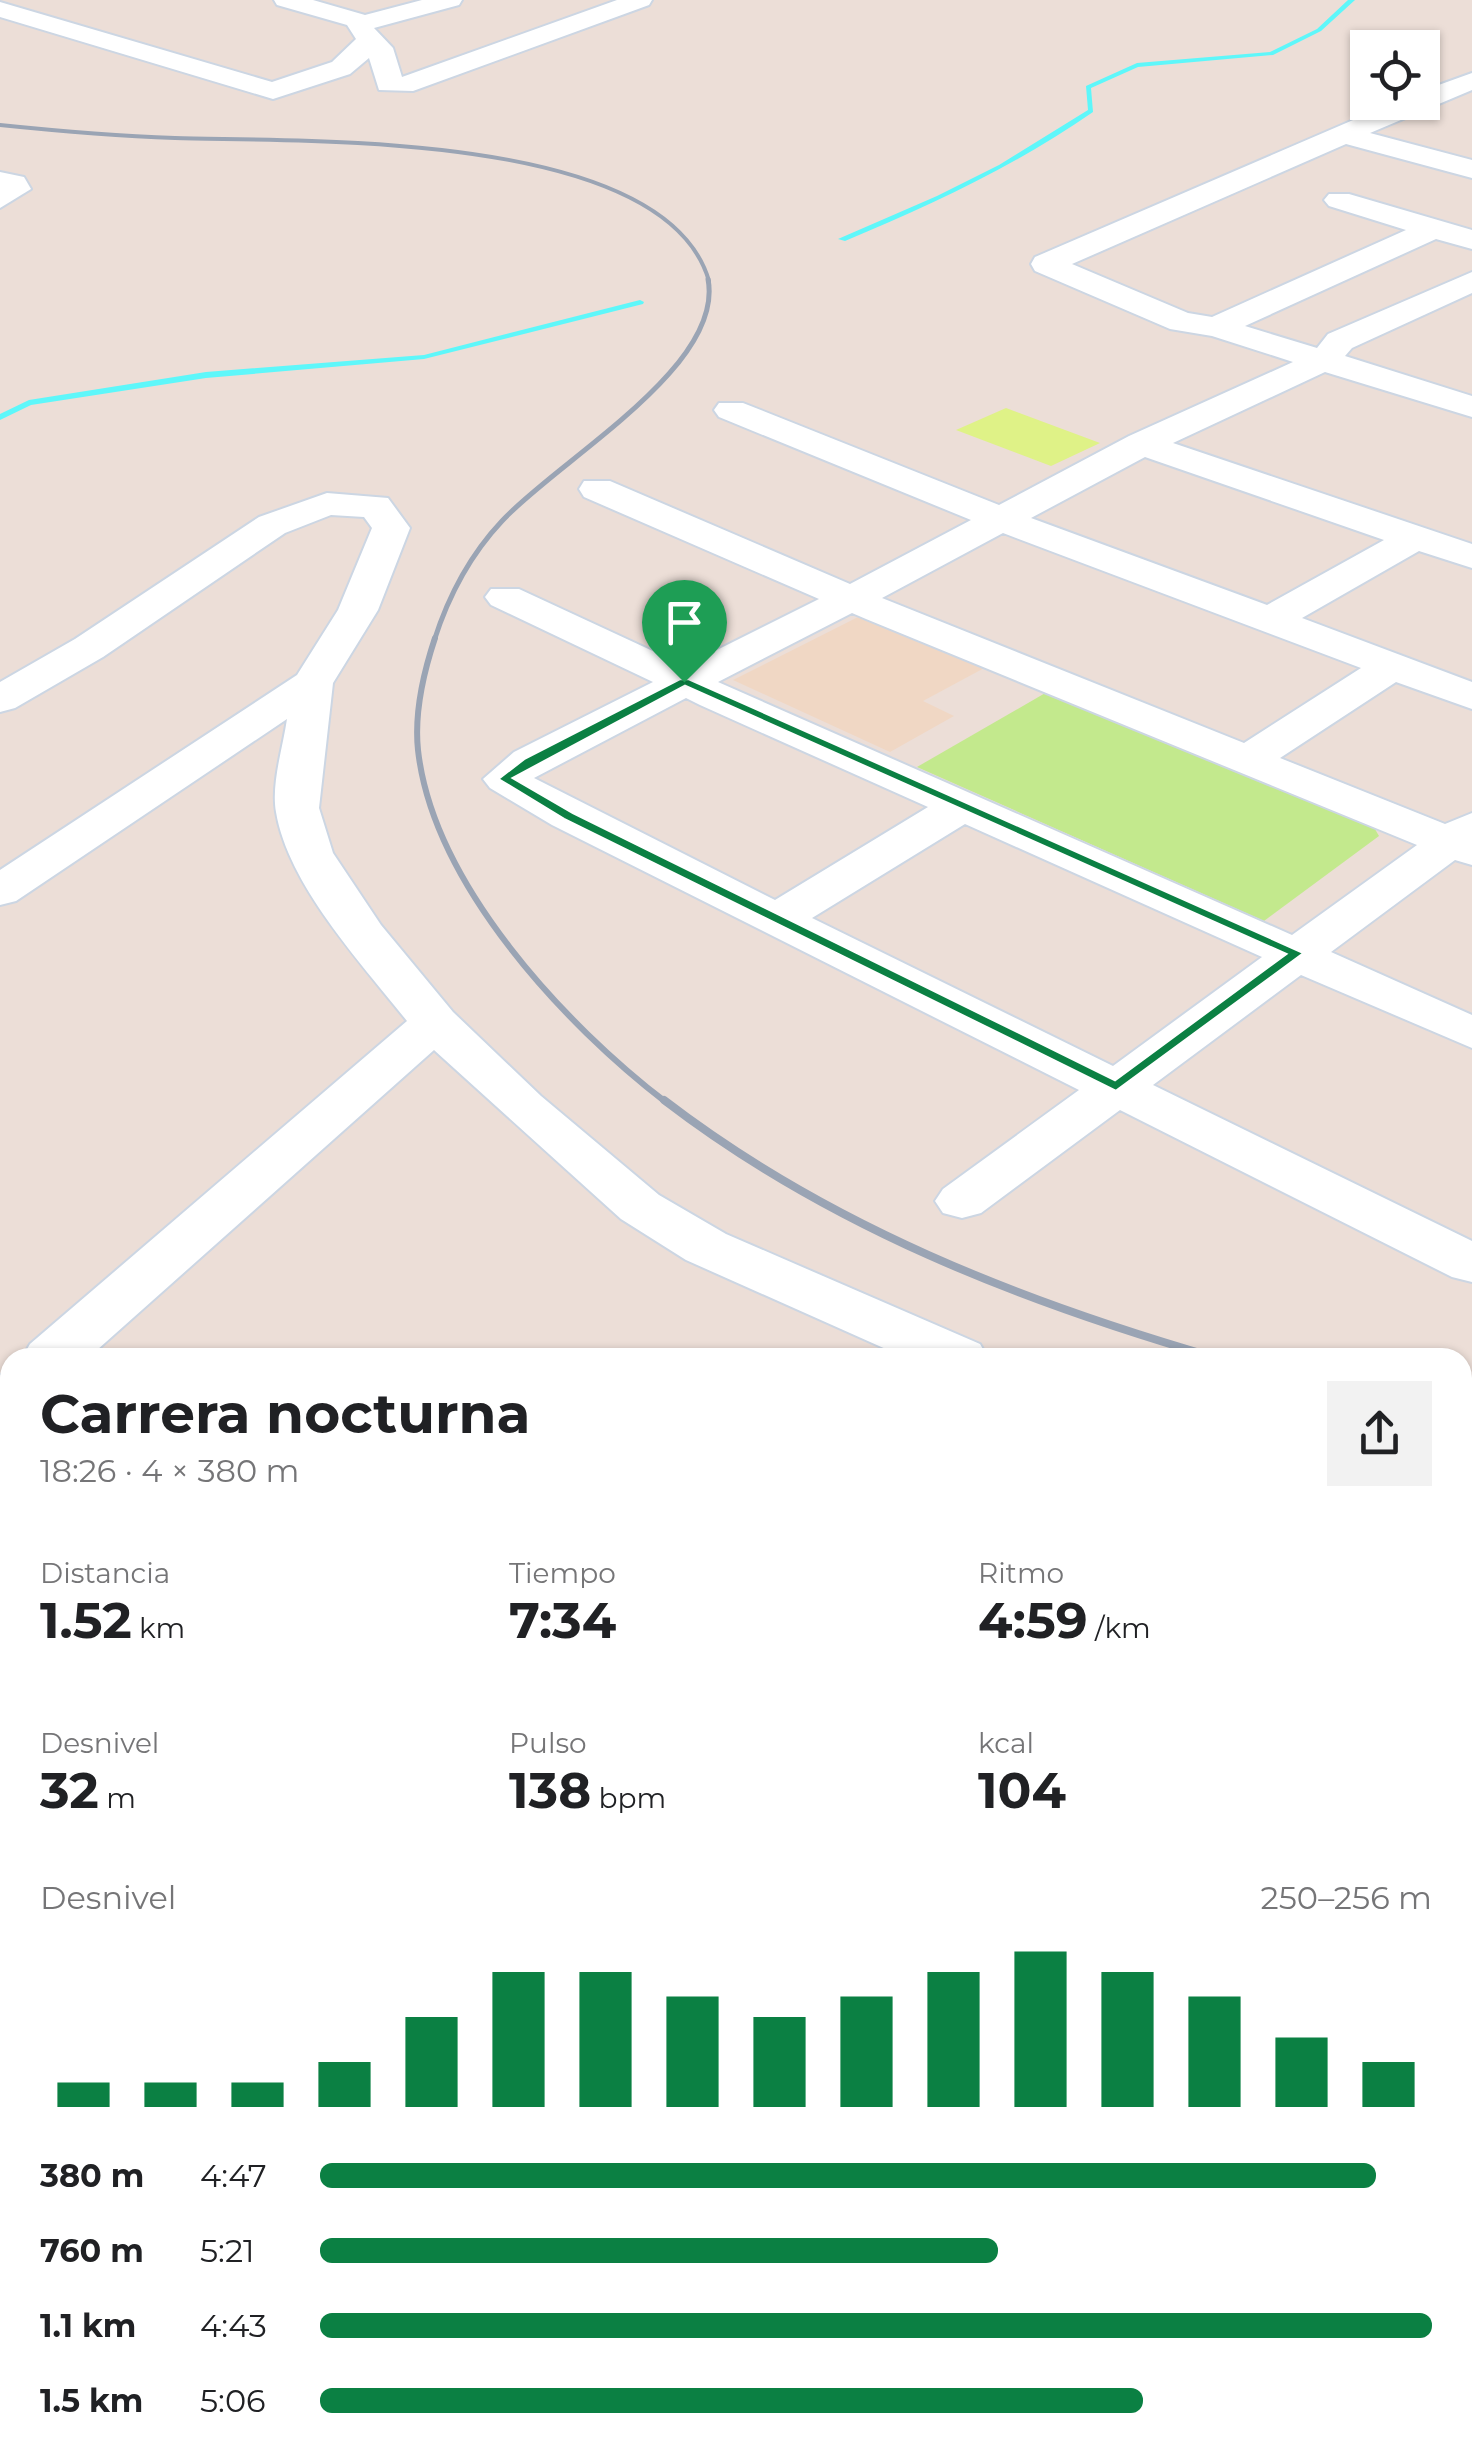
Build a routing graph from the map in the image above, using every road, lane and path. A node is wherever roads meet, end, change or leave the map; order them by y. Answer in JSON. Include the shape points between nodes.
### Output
{"nodes":[{"id":1,"x":286,"y":0,"type":"edge"},
{"id":2,"x":450,"y":0,"type":"edge"},
{"id":3,"x":640,"y":0,"type":"edge"},
{"id":4,"x":0,"y":8,"type":"edge"},
{"id":5,"x":365,"y":32,"type":"junction"},
{"id":6,"x":1468,"y":85,"type":"edge"},
{"id":7,"x":1440,"y":95,"type":"edge"},
{"id":8,"x":1376,"y":120,"type":"edge"},
{"id":9,"x":1341,"y":134,"type":"junction"},
{"id":10,"x":1472,"y":169,"type":"edge"},
{"id":11,"x":0,"y":180,"type":"edge"},
{"id":12,"x":0,"y":200,"type":"edge"},
{"id":13,"x":1339,"y":200,"type":"dead end"},
{"id":14,"x":1432,"y":229,"type":"junction"},
{"id":15,"x":1472,"y":240,"type":"edge"},
{"id":16,"x":1472,"y":282,"type":"edge"},
{"id":17,"x":1216,"y":327,"type":"junction"},
{"id":18,"x":1324,"y":360,"type":"junction"},
{"id":19,"x":1472,"y":407,"type":"edge"},
{"id":20,"x":731,"y":410,"type":"dead end"},
{"id":21,"x":1142,"y":444,"type":"junction"},
{"id":22,"x":597,"y":490,"type":"dead end"},
{"id":23,"x":1003,"y":520,"type":"junction"},
{"id":24,"x":1415,"y":538,"type":"junction"},
{"id":25,"x":1472,"y":557,"type":"edge"},
{"id":26,"x":505,"y":597,"type":"dead end"},
{"id":27,"x":851,"y":599,"type":"junction"},
{"id":28,"x":1270,"y":620,"type":"junction"},
{"id":29,"x":1393,"y":666,"type":"junction"},
{"id":30,"x":684,"y":682,"type":"junction"},
{"id":31,"x":312,"y":683,"type":"junction"},
{"id":32,"x":1472,"y":696,"type":"edge"},
{"id":33,"x":0,"y":699,"type":"edge"},
{"id":34,"x":1247,"y":760,"type":"junction"},
{"id":35,"x":962,"y":806,"type":"junction"},
{"id":36,"x":1465,"y":840,"type":"edge"},
{"id":37,"x":0,"y":891,"type":"edge"},
{"id":38,"x":779,"y":918,"type":"junction"},
{"id":39,"x":1296,"y":953,"type":"junction"},
{"id":40,"x":435,"y":1023,"type":"junction"},
{"id":41,"x":1472,"y":1033,"type":"edge"},
{"id":42,"x":1116,"y":1086,"type":"junction"},
{"id":43,"x":962,"y":1202,"type":"dead end"},
{"id":44,"x":1472,"y":1264,"type":"edge"},
{"id":45,"x":62,"y":1348,"type":"edge"},
{"id":46,"x":937,"y":1348,"type":"edge"}],
"edges":[{"from":1,"to":5,"type":"street"},
{"from":2,"to":5,"type":"street"},
{"from":3,"to":5,"type":"street","via":[[404,85],[388,84],[380,48]]},
{"from":4,"to":5,"type":"street","via":[[273,92],[341,68],[365,49]]},
{"from":6,"to":7,"type":"street"},
{"from":8,"to":9,"type":"street"},
{"from":9,"to":10,"type":"street"},
{"from":9,"to":17,"type":"street","via":[[1046,264],[1181,322]]},
{"from":11,"to":12,"type":"street","via":[[16,188]]},
{"from":13,"to":14,"type":"street"},
{"from":14,"to":15,"type":"street"},
{"from":14,"to":17,"type":"street"},
{"from":16,"to":18,"type":"street","via":[[1340,341]]},
{"from":17,"to":18,"type":"street"},
{"from":18,"to":19,"type":"street"},
{"from":18,"to":21,"type":"street"},
{"from":20,"to":23,"type":"street"},
{"from":21,"to":23,"type":"street"},
{"from":21,"to":24,"type":"street"},
{"from":22,"to":27,"type":"street"},
{"from":23,"to":27,"type":"street"},
{"from":23,"to":28,"type":"street"},
{"from":24,"to":25,"type":"street"},
{"from":24,"to":28,"type":"street"},
{"from":26,"to":30,"type":"street"},
{"from":27,"to":30,"type":"street"},
{"from":27,"to":34,"type":"street"},
{"from":28,"to":29,"type":"street"},
{"from":29,"to":32,"type":"street"},
{"from":29,"to":34,"type":"street"},
{"from":30,"to":35,"type":"street"},
{"from":30,"to":38,"type":"street","via":[[504,779]]},
{"from":31,"to":33,"type":"street","via":[[358,610],[391,528],[374,506],[327,504],[272,525]]},
{"from":31,"to":37,"type":"street"},
{"from":31,"to":40,"type":"street","via":[[296,808],[310,853],[363,934]]},
{"from":34,"to":36,"type":"street"},
{"from":35,"to":38,"type":"street"},
{"from":35,"to":39,"type":"street"},
{"from":36,"to":39,"type":"street"},
{"from":38,"to":42,"type":"street"},
{"from":39,"to":41,"type":"street"},
{"from":39,"to":42,"type":"street"},
{"from":40,"to":45,"type":"street"},
{"from":40,"to":46,"type":"street","via":[[640,1206],[706,1247]]},
{"from":42,"to":43,"type":"street"},
{"from":42,"to":44,"type":"street"}]}
